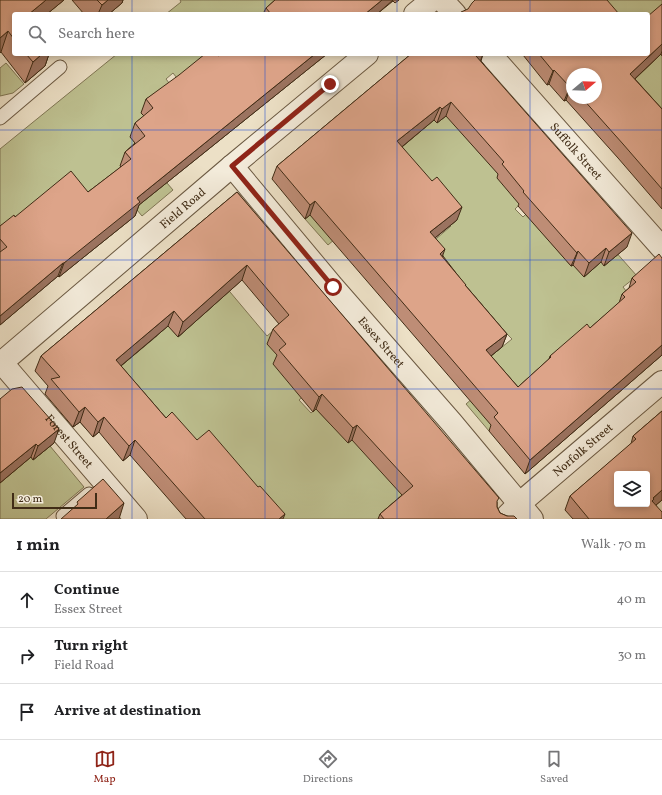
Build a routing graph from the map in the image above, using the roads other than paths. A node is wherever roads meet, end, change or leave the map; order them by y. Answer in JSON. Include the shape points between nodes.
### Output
{"nodes":[{"id":1,"x":432,"y":0,"type":"edge"},
{"id":2,"x":442,"y":0,"type":"edge"},
{"id":3,"x":417,"y":12,"type":"edge"},
{"id":4,"x":453,"y":12,"type":"edge"},
{"id":5,"x":365,"y":56,"type":"edge"},
{"id":6,"x":492,"y":56,"type":"edge"},
{"id":7,"x":60,"y":67,"type":"dead end"},
{"id":8,"x":0,"y":118,"type":"edge"},
{"id":9,"x":232,"y":166,"type":"junction"},
{"id":10,"x":662,"y":248,"type":"edge"},
{"id":11,"x":1,"y":363,"type":"edge"},
{"id":12,"x":662,"y":382,"type":"edge"},
{"id":13,"x":103,"y":481,"type":"junction"},
{"id":14,"x":519,"y":514,"type":"edge"},
{"id":15,"x":63,"y":516,"type":"edge"},
{"id":16,"x":136,"y":519,"type":"edge"}],
"edges":[{"from":1,"to":3,"type":"street"},
{"from":2,"to":4,"type":"street"},
{"from":5,"to":9,"type":"street","name":"Field Road"},
{"from":6,"to":10,"type":"street","name":"Suffolk Street"},
{"from":7,"to":8,"type":"lane"},
{"from":9,"to":11,"type":"street","name":"Field Road"},
{"from":9,"to":14,"type":"street","name":"Essex Street","via":[[452,423]]},
{"from":11,"to":13,"type":"street","name":"Forest Street"},
{"from":12,"to":14,"type":"street","name":"Norfolk Street"},
{"from":13,"to":15,"type":"lane"},
{"from":13,"to":16,"type":"street","name":"Forest Street"}]}
